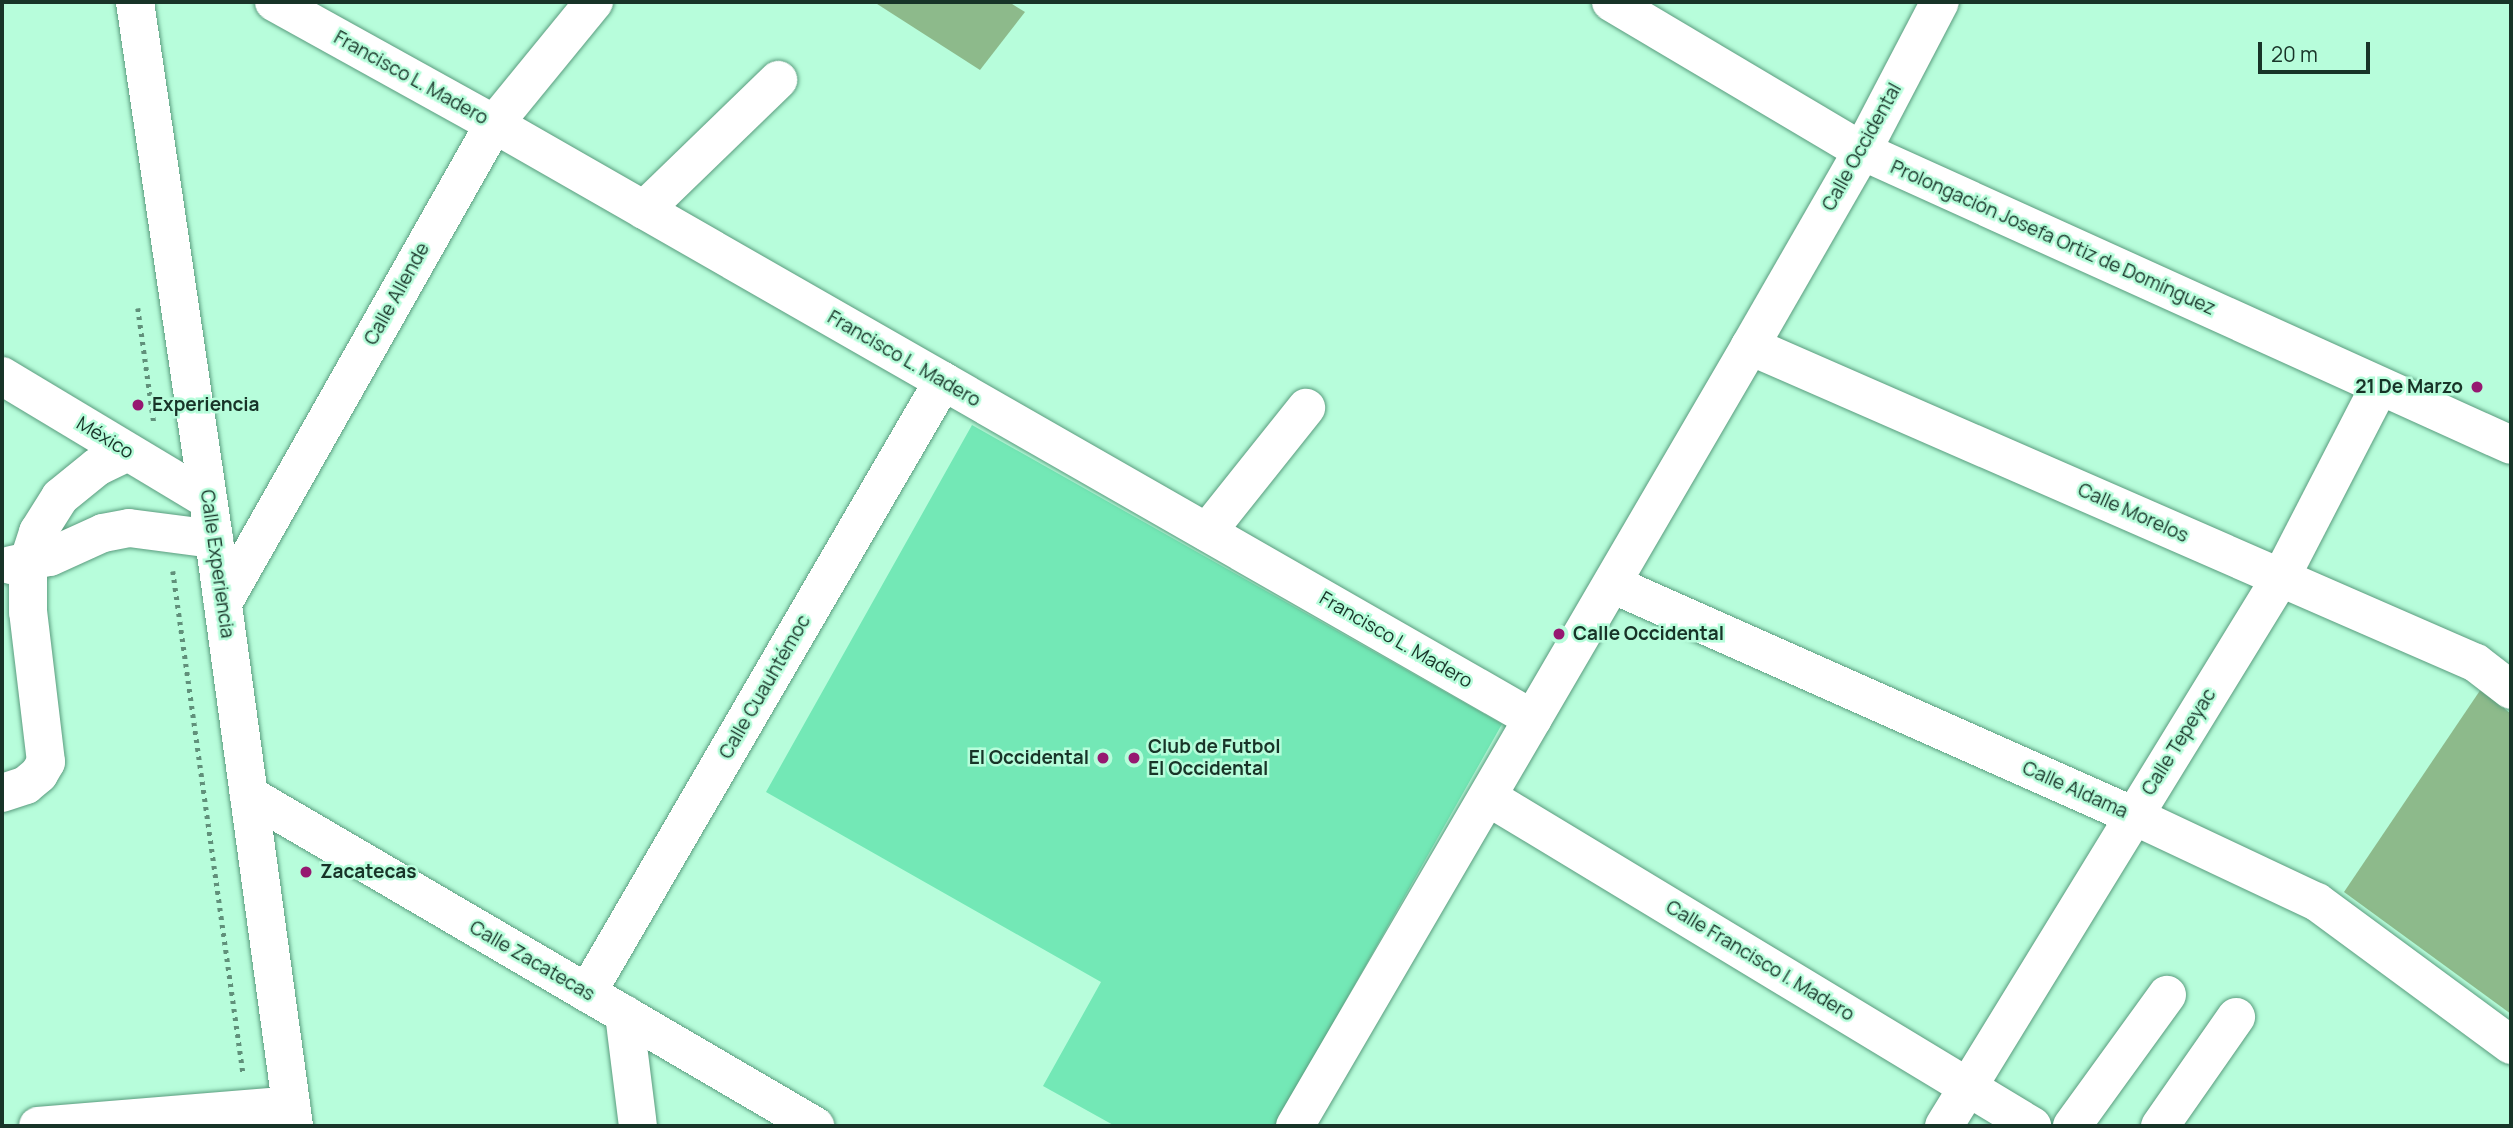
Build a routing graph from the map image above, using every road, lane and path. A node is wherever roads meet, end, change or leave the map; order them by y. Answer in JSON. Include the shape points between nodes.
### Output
{"nodes":[{"id":1,"x":135,"y":2,"type":"edge"},
{"id":2,"x":274,"y":2,"type":"edge"},
{"id":3,"x":594,"y":2,"type":"edge"},
{"id":4,"x":1611,"y":2,"type":"edge"},
{"id":5,"x":1940,"y":2,"type":"edge"},
{"id":6,"x":778,"y":80,"type":"dead end"},
{"id":7,"x":494,"y":124,"type":"junction"},
{"id":8,"x":1862,"y":151,"type":"junction"},
{"id":9,"x":644,"y":209,"type":"junction"},
{"id":10,"x":1750,"y":346,"type":"junction"},
{"id":11,"x":2,"y":376,"type":"edge"},
{"id":12,"x":943,"y":381,"type":"junction"},
{"id":13,"x":2379,"y":387,"type":"junction"},
{"id":14,"x":1306,"y":408,"type":"dead end"},
{"id":15,"x":2511,"y":445,"type":"edge"},
{"id":16,"x":128,"y":452,"type":"junction"},
{"id":17,"x":208,"y":500,"type":"junction"},
{"id":18,"x":1208,"y":532,"type":"junction"},
{"id":19,"x":214,"y":539,"type":"junction"},
{"id":20,"x":15,"y":564,"type":"edge"},
{"id":21,"x":2281,"y":578,"type":"junction"},
{"id":22,"x":1612,"y":584,"type":"junction"},
{"id":23,"x":223,"y":603,"type":"junction"},
{"id":24,"x":2511,"y":690,"type":"edge"},
{"id":25,"x":1533,"y":719,"type":"junction"},
{"id":26,"x":2,"y":793,"type":"edge"},
{"id":27,"x":249,"y":795,"type":"junction"},
{"id":28,"x":1488,"y":797,"type":"junction"},
{"id":29,"x":2134,"y":816,"type":"junction"},
{"id":30,"x":587,"y":993,"type":"junction"},
{"id":31,"x":2167,"y":995,"type":"dead end"},
{"id":32,"x":624,"y":1014,"type":"junction"},
{"id":33,"x":2236,"y":1017,"type":"dead end"},
{"id":34,"x":2511,"y":1045,"type":"edge"},
{"id":35,"x":1968,"y":1087,"type":"junction"},
{"id":36,"x":292,"y":1116,"type":"edge"},
{"id":37,"x":38,"y":1126,"type":"edge"},
{"id":38,"x":638,"y":1126,"type":"edge"},
{"id":39,"x":815,"y":1126,"type":"edge"},
{"id":40,"x":1295,"y":1126,"type":"edge"},
{"id":41,"x":1944,"y":1126,"type":"edge"},
{"id":42,"x":2032,"y":1126,"type":"edge"},
{"id":43,"x":2072,"y":1126,"type":"edge"},
{"id":44,"x":2160,"y":1126,"type":"edge"}],
"edges":[{"from":1,"to":17,"type":"street","name":"Calle Experiencia"},
{"from":2,"to":7,"type":"street","name":"Francisco L. Madero"},
{"from":3,"to":7,"type":"street","name":"Calle Allende"},
{"from":4,"to":8,"type":"street","name":"Prolongación Josefa Ortiz de Domínguez"},
{"from":5,"to":8,"type":"street","name":"Calle Occidental"},
{"from":6,"to":9,"type":"street"},
{"from":7,"to":9,"type":"street","name":"Francisco L. Madero"},
{"from":7,"to":23,"type":"street","name":"Calle Allende"},
{"from":8,"to":10,"type":"street","name":"Calle Occidental"},
{"from":8,"to":13,"type":"street","name":"Prolongación Josefa Ortiz de Domínguez"},
{"from":9,"to":12,"type":"street","name":"Francisco L. Madero"},
{"from":10,"to":21,"type":"street","name":"Calle Morelos"},
{"from":10,"to":22,"type":"street","name":"Calle Occidental"},
{"from":11,"to":16,"type":"street","name":"México"},
{"from":12,"to":18,"type":"street","name":"Francisco L. Madero"},
{"from":12,"to":30,"type":"street","name":"Calle Cuauhtémoc"},
{"from":13,"to":15,"type":"street","name":"Prolongación Josefa Ortiz de Domínguez"},
{"from":13,"to":21,"type":"street","name":"Calle Tepeyac"},
{"from":14,"to":18,"type":"street"},
{"from":16,"to":17,"type":"street","name":"México"},
{"from":16,"to":20,"type":"street","via":[[97,467],[60,497]]},
{"from":17,"to":19,"type":"street","name":"Calle Experiencia"},
{"from":18,"to":25,"type":"street","name":"Francisco L. Madero"},
{"from":19,"to":20,"type":"street","via":[[129,528],[103,533],[50,557]]},
{"from":19,"to":23,"type":"street","name":"Calle Experiencia"},
{"from":20,"to":26,"type":"street","via":[[28,612],[46,762],[26,785]]},
{"from":21,"to":24,"type":"street","name":"Calle Morelos","via":[[2476,663]]},
{"from":21,"to":29,"type":"street","name":"Calle Tepeyac"},
{"from":22,"to":25,"type":"street","name":"Calle Occidental"},
{"from":22,"to":29,"type":"street","name":"Calle Aldama"},
{"from":23,"to":27,"type":"street","name":"Calle Experiencia"},
{"from":25,"to":28,"type":"street","name":"Calle Occidental"},
{"from":27,"to":30,"type":"street","name":"Calle Zacatecas"},
{"from":27,"to":36,"type":"street","name":"Calle Experiencia"},
{"from":28,"to":35,"type":"street","name":"Calle Francisco I. Madero"},
{"from":28,"to":40,"type":"street","name":"Calle Occidental"},
{"from":29,"to":34,"type":"street","name":"Calle Aldama","via":[[2317,902]]},
{"from":29,"to":35,"type":"street","name":"Calle Tepeyac"},
{"from":30,"to":32,"type":"street","name":"Calle Zacatecas"},
{"from":31,"to":43,"type":"street"},
{"from":32,"to":38,"type":"street"},
{"from":32,"to":39,"type":"street","name":"Calle Zacatecas"},
{"from":33,"to":44,"type":"street"},
{"from":35,"to":41,"type":"street","name":"Calle Tepeyac"},
{"from":35,"to":42,"type":"street","name":"Calle Francisco I. Madero"},
{"from":36,"to":37,"type":"street"}]}
